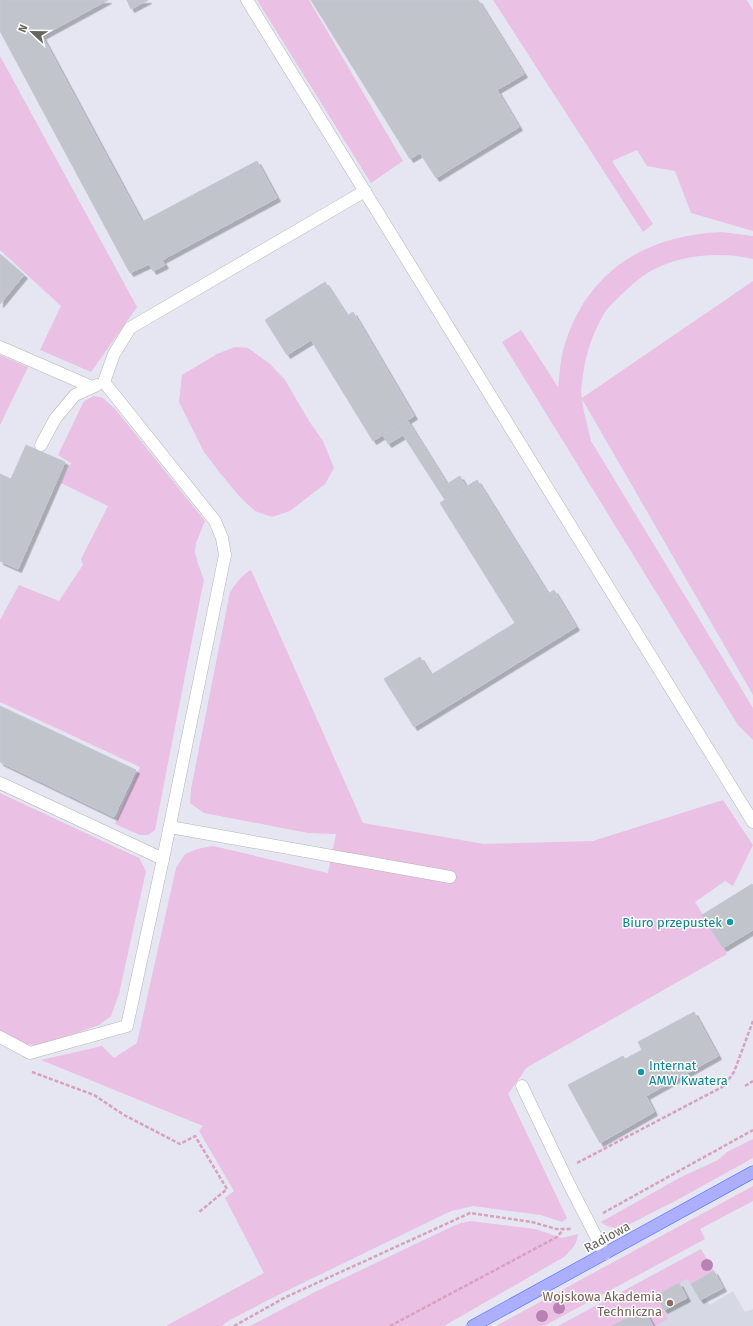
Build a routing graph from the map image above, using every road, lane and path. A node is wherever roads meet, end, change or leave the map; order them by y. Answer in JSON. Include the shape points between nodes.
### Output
{"nodes":[{"id":1,"x":247,"y":0,"type":"edge"},
{"id":2,"x":365,"y":191,"type":"junction"},
{"id":3,"x":0,"y":347,"type":"edge"},
{"id":4,"x":104,"y":382,"type":"junction"},
{"id":5,"x":92,"y":387,"type":"junction"},
{"id":6,"x":41,"y":445,"type":"dead end"},
{"id":7,"x":0,"y":783,"type":"edge"},
{"id":8,"x":753,"y":822,"type":"edge"},
{"id":9,"x":170,"y":827,"type":"junction"},
{"id":10,"x":163,"y":859,"type":"junction"},
{"id":11,"x":450,"y":877,"type":"dead end"},
{"id":12,"x":753,"y":1021,"type":"edge"},
{"id":13,"x":0,"y":1037,"type":"edge"},
{"id":14,"x":29,"y":1070,"type":"dead end"},
{"id":15,"x":753,"y":1081,"type":"edge"},
{"id":16,"x":522,"y":1086,"type":"dead end"},
{"id":17,"x":745,"y":1086,"type":"dead end"},
{"id":18,"x":753,"y":1130,"type":"edge"},
{"id":19,"x":563,"y":1171,"type":"junction"},
{"id":20,"x":753,"y":1172,"type":"edge"},
{"id":21,"x":198,"y":1213,"type":"dead end"},
{"id":22,"x":598,"y":1216,"type":"dead end"},
{"id":23,"x":572,"y":1228,"type":"dead end"},
{"id":24,"x":563,"y":1230,"type":"junction"},
{"id":25,"x":605,"y":1254,"type":"junction"},
{"id":26,"x":234,"y":1326,"type":"edge"},
{"id":27,"x":390,"y":1326,"type":"edge"},
{"id":28,"x":473,"y":1326,"type":"edge"}],
"edges":[{"from":1,"to":2,"type":"lane"},
{"from":2,"to":4,"type":"lane","via":[[130,328],[114,354]]},
{"from":2,"to":8,"type":"lane"},
{"from":3,"to":5,"type":"lane"},
{"from":4,"to":5,"type":"lane"},
{"from":4,"to":9,"type":"lane","via":[[215,521],[225,555]]},
{"from":5,"to":6,"type":"lane","via":[[75,395],[55,418]]},
{"from":7,"to":10,"type":"lane"},
{"from":9,"to":10,"type":"lane"},
{"from":9,"to":11,"type":"lane"},
{"from":10,"to":13,"type":"lane","via":[[127,1026],[30,1053]]},
{"from":12,"to":19,"type":"path","via":[[734,1072],[724,1086]]},
{"from":14,"to":21,"type":"path","via":[[94,1095],[124,1115],[180,1144],[195,1136],[226,1189]]},
{"from":15,"to":17,"type":"path"},
{"from":16,"to":19,"type":"lane"},
{"from":18,"to":22,"type":"path"},
{"from":19,"to":25,"type":"lane"},
{"from":20,"to":25,"type":"main road","name":"Radiowa"},
{"from":23,"to":24,"type":"path"},
{"from":24,"to":26,"type":"path","via":[[532,1222],[470,1213],[286,1297]]},
{"from":24,"to":27,"type":"path","via":[[557,1237]]},
{"from":25,"to":28,"type":"main road","name":"Radiowa"}]}
